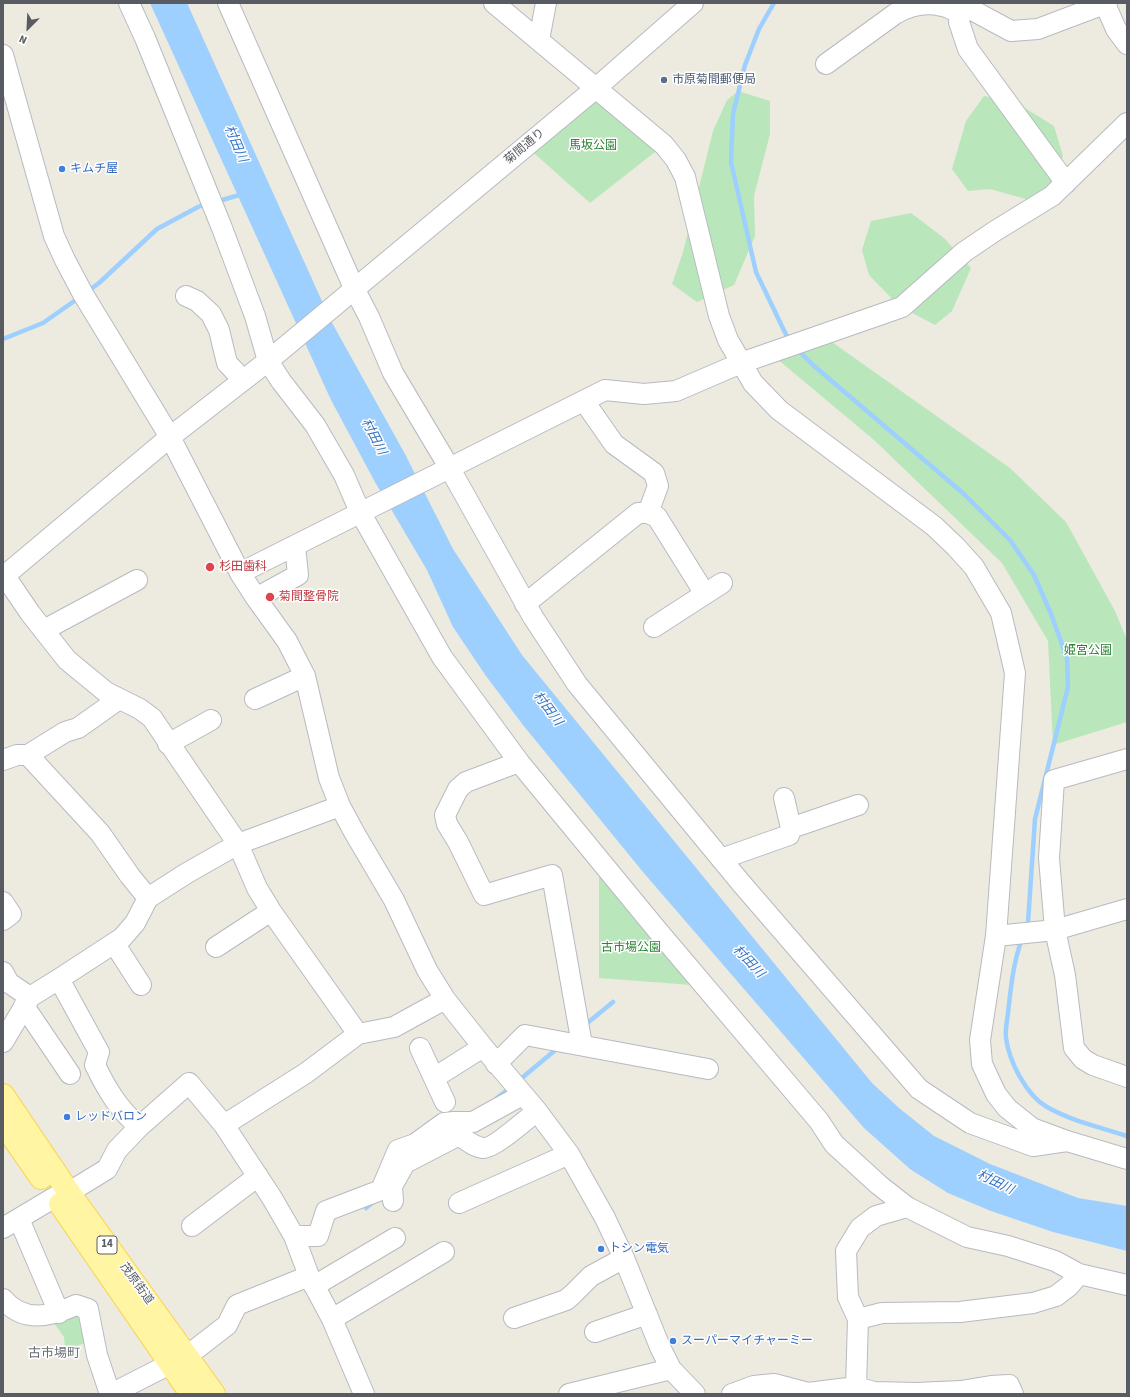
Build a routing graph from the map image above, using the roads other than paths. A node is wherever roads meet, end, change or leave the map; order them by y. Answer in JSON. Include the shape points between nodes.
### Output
{"nodes":[{"id":1,"x":128,"y":3,"type":"edge"},
{"id":2,"x":228,"y":3,"type":"edge"},
{"id":3,"x":494,"y":3,"type":"edge"},
{"id":4,"x":546,"y":3,"type":"edge"},
{"id":5,"x":693,"y":3,"type":"edge"},
{"id":6,"x":1106,"y":3,"type":"edge"},
{"id":7,"x":961,"y":7,"type":"edge"},
{"id":8,"x":540,"y":40,"type":"junction"},
{"id":9,"x":1127,"y":44,"type":"edge"},
{"id":10,"x":3,"y":55,"type":"edge"},
{"id":11,"x":826,"y":64,"type":"dead end"},
{"id":12,"x":596,"y":88,"type":"junction"},
{"id":13,"x":1127,"y":123,"type":"edge"},
{"id":14,"x":1066,"y":183,"type":"junction"},
{"id":15,"x":354,"y":288,"type":"junction"},
{"id":16,"x":186,"y":296,"type":"dead end"},
{"id":17,"x":268,"y":361,"type":"junction"},
{"id":18,"x":740,"y":363,"type":"junction"},
{"id":19,"x":243,"y":380,"type":"junction"},
{"id":20,"x":584,"y":401,"type":"junction"},
{"id":21,"x":170,"y":437,"type":"junction"},
{"id":22,"x":449,"y":467,"type":"junction"},
{"id":23,"x":360,"y":512,"type":"junction"},
{"id":24,"x":648,"y":513,"type":"junction"},
{"id":25,"x":295,"y":546,"type":"junction"},
{"id":26,"x":240,"y":573,"type":"junction"},
{"id":27,"x":4,"y":575,"type":"edge"},
{"id":28,"x":137,"y":580,"type":"dead end"},
{"id":29,"x":722,"y":583,"type":"dead end"},
{"id":30,"x":705,"y":594,"type":"junction"},
{"id":31,"x":256,"y":598,"type":"junction"},
{"id":32,"x":525,"y":604,"type":"junction"},
{"id":33,"x":654,"y":627,"type":"dead end"},
{"id":34,"x":44,"y":630,"type":"junction"},
{"id":35,"x":305,"y":676,"type":"junction"},
{"id":36,"x":119,"y":699,"type":"junction"},
{"id":37,"x":255,"y":699,"type":"dead end"},
{"id":38,"x":211,"y":720,"type":"dead end"},
{"id":39,"x":168,"y":744,"type":"junction"},
{"id":40,"x":28,"y":755,"type":"junction"},
{"id":41,"x":1127,"y":758,"type":"edge"},
{"id":42,"x":3,"y":760,"type":"edge"},
{"id":43,"x":519,"y":762,"type":"junction"},
{"id":44,"x":784,"y":798,"type":"dead end"},
{"id":45,"x":858,"y":805,"type":"dead end"},
{"id":46,"x":340,"y":806,"type":"junction"},
{"id":47,"x":791,"y":828,"type":"junction"},
{"id":48,"x":238,"y":844,"type":"junction"},
{"id":49,"x":721,"y":859,"type":"junction"},
{"id":50,"x":148,"y":898,"type":"junction"},
{"id":51,"x":3,"y":902,"type":"edge"},
{"id":52,"x":1127,"y":908,"type":"edge"},
{"id":53,"x":271,"y":911,"type":"junction"},
{"id":54,"x":3,"y":920,"type":"edge"},
{"id":55,"x":1055,"y":930,"type":"junction"},
{"id":56,"x":996,"y":936,"type":"junction"},
{"id":57,"x":114,"y":943,"type":"junction"},
{"id":58,"x":216,"y":947,"type":"dead end"},
{"id":59,"x":3,"y":972,"type":"edge"},
{"id":60,"x":59,"y":979,"type":"junction"},
{"id":61,"x":141,"y":985,"type":"dead end"},
{"id":62,"x":445,"y":999,"type":"junction"},
{"id":63,"x":27,"y":1001,"type":"junction"},
{"id":64,"x":358,"y":1034,"type":"junction"},
{"id":65,"x":3,"y":1042,"type":"edge"},
{"id":66,"x":582,"y":1045,"type":"junction"},
{"id":67,"x":420,"y":1048,"type":"dead end"},
{"id":68,"x":483,"y":1048,"type":"junction"},
{"id":69,"x":496,"y":1064,"type":"junction"},
{"id":70,"x":708,"y":1069,"type":"dead end"},
{"id":71,"x":70,"y":1074,"type":"dead end"},
{"id":72,"x":1127,"y":1077,"type":"edge"},
{"id":73,"x":434,"y":1078,"type":"junction"},
{"id":74,"x":3,"y":1095,"type":"edge"},
{"id":75,"x":522,"y":1095,"type":"junction"},
{"id":76,"x":444,"y":1102,"type":"dead end"},
{"id":77,"x":537,"y":1111,"type":"junction"},
{"id":78,"x":3,"y":1123,"type":"edge"},
{"id":79,"x":224,"y":1125,"type":"junction"},
{"id":80,"x":139,"y":1127,"type":"junction"},
{"id":81,"x":1067,"y":1141,"type":"junction"},
{"id":82,"x":569,"y":1154,"type":"junction"},
{"id":83,"x":1127,"y":1159,"type":"edge"},
{"id":84,"x":258,"y":1176,"type":"junction"},
{"id":85,"x":62,"y":1196,"type":"junction"},
{"id":86,"x":393,"y":1201,"type":"dead end"},
{"id":87,"x":459,"y":1203,"type":"dead end"},
{"id":88,"x":908,"y":1207,"type":"junction"},
{"id":89,"x":11,"y":1223,"type":"edge"},
{"id":90,"x":192,"y":1226,"type":"dead end"},
{"id":91,"x":294,"y":1236,"type":"junction"},
{"id":92,"x":395,"y":1238,"type":"dead end"},
{"id":93,"x":444,"y":1252,"type":"dead end"},
{"id":94,"x":624,"y":1258,"type":"junction"},
{"id":95,"x":1079,"y":1274,"type":"junction"},
{"id":96,"x":311,"y":1281,"type":"junction"},
{"id":97,"x":1126,"y":1282,"type":"edge"},
{"id":98,"x":5,"y":1306,"type":"edge"},
{"id":99,"x":59,"y":1313,"type":"junction"},
{"id":100,"x":647,"y":1314,"type":"junction"},
{"id":101,"x":514,"y":1318,"type":"dead end"},
{"id":102,"x":332,"y":1319,"type":"junction"},
{"id":103,"x":858,"y":1319,"type":"junction"},
{"id":104,"x":595,"y":1332,"type":"dead end"},
{"id":105,"x":179,"y":1360,"type":"junction"},
{"id":106,"x":671,"y":1370,"type":"junction"},
{"id":107,"x":856,"y":1387,"type":"junction"},
{"id":108,"x":110,"y":1394,"type":"edge"},
{"id":109,"x":191,"y":1394,"type":"edge"},
{"id":110,"x":214,"y":1394,"type":"edge"},
{"id":111,"x":364,"y":1394,"type":"edge"},
{"id":112,"x":569,"y":1394,"type":"edge"},
{"id":113,"x":695,"y":1394,"type":"edge"},
{"id":114,"x":732,"y":1394,"type":"edge"},
{"id":115,"x":1013,"y":1394,"type":"edge"}],
"edges":[{"from":1,"to":17,"type":"street","via":[[145,38],[222,228],[255,316]]},
{"from":2,"to":15,"type":"street"},
{"from":3,"to":8,"type":"street"},
{"from":4,"to":8,"type":"street"},
{"from":5,"to":12,"type":"street","name":"菊間通り"},
{"from":6,"to":7,"type":"street","via":[[1038,29],[1011,31]]},
{"from":6,"to":9,"type":"street","via":[[1116,29]]},
{"from":7,"to":11,"type":"street","via":[[928,5],[906,8]]},
{"from":7,"to":14,"type":"street","via":[[959,22],[968,49]]},
{"from":8,"to":12,"type":"street"},
{"from":10,"to":21,"type":"street","via":[[57,242],[83,294]]},
{"from":12,"to":15,"type":"street","name":"菊間通り"},
{"from":12,"to":18,"type":"street","via":[[664,145],[682,171],[719,316]]},
{"from":13,"to":14,"type":"street"},
{"from":14,"to":18,"type":"street","via":[[1052,196],[964,252],[902,308]]},
{"from":15,"to":17,"type":"street","name":"菊間通り"},
{"from":15,"to":22,"type":"street","via":[[370,317],[393,373]]},
{"from":16,"to":19,"type":"street","via":[[197,301],[211,314],[219,330],[227,363]]},
{"from":17,"to":19,"type":"street","name":"菊間通り"},
{"from":17,"to":23,"type":"street","via":[[315,425],[344,475]]},
{"from":18,"to":20,"type":"street","via":[[676,391],[644,394],[605,390]]},
{"from":18,"to":56,"type":"street","via":[[754,384],[779,410],[934,526],[956,547],[974,566],[1001,613],[1015,673]]},
{"from":19,"to":21,"type":"street","name":"菊間通り"},
{"from":20,"to":22,"type":"street"},
{"from":20,"to":24,"type":"street","via":[[614,444],[654,473],[658,486]]},
{"from":21,"to":26,"type":"street"},
{"from":21,"to":27,"type":"street","name":"菊間通り"},
{"from":22,"to":23,"type":"street"},
{"from":22,"to":32,"type":"street"},
{"from":23,"to":25,"type":"street"},
{"from":23,"to":43,"type":"street","via":[[442,657]]},
{"from":24,"to":30,"type":"street","via":[[657,517]]},
{"from":24,"to":32,"type":"street","via":[[638,513]]},
{"from":25,"to":26,"type":"street"},
{"from":25,"to":31,"type":"street","via":[[298,575]]},
{"from":26,"to":31,"type":"street"},
{"from":27,"to":34,"type":"street"},
{"from":28,"to":34,"type":"street"},
{"from":29,"to":30,"type":"street"},
{"from":30,"to":33,"type":"street"},
{"from":31,"to":35,"type":"street","via":[[287,641]]},
{"from":32,"to":49,"type":"street","via":[[577,684]]},
{"from":34,"to":36,"type":"street","via":[[67,660],[106,692]]},
{"from":35,"to":37,"type":"street"},
{"from":35,"to":46,"type":"street","via":[[329,778]]},
{"from":36,"to":39,"type":"street","via":[[152,718]]},
{"from":36,"to":40,"type":"street","via":[[78,728],[64,732]]},
{"from":38,"to":39,"type":"street"},
{"from":39,"to":48,"type":"street"},
{"from":40,"to":42,"type":"street","via":[[17,755]]},
{"from":40,"to":50,"type":"street","via":[[100,832]]},
{"from":41,"to":55,"type":"street","via":[[1054,780],[1049,858]]},
{"from":43,"to":66,"type":"street","via":[[466,782],[458,789],[445,815],[447,824],[484,895],[552,875]]},
{"from":43,"to":88,"type":"street","via":[[819,1121],[834,1144],[879,1185]]},
{"from":44,"to":47,"type":"street"},
{"from":45,"to":47,"type":"street"},
{"from":46,"to":48,"type":"street"},
{"from":46,"to":62,"type":"street","via":[[394,900],[427,970]]},
{"from":47,"to":49,"type":"street","via":[[789,835]]},
{"from":48,"to":50,"type":"street"},
{"from":48,"to":53,"type":"street","via":[[257,888]]},
{"from":49,"to":81,"type":"street","via":[[918,1089],[970,1123],[1033,1146]]},
{"from":50,"to":57,"type":"street","via":[[135,924]]},
{"from":51,"to":54,"type":"street","via":[[11,914]]},
{"from":52,"to":55,"type":"street"},
{"from":53,"to":58,"type":"street"},
{"from":53,"to":64,"type":"street"},
{"from":55,"to":56,"type":"street"},
{"from":55,"to":72,"type":"street","via":[[1066,975],[1074,1048],[1083,1059],[1093,1065]]},
{"from":56,"to":81,"type":"street","via":[[980,1040],[982,1064],[996,1094],[1007,1108],[1032,1128]]},
{"from":57,"to":60,"type":"street"},
{"from":57,"to":61,"type":"street"},
{"from":59,"to":63,"type":"street","via":[[9,983]]},
{"from":60,"to":63,"type":"street"},
{"from":60,"to":80,"type":"street","via":[[100,1052],[95,1066],[108,1092]]},
{"from":62,"to":64,"type":"street","via":[[394,1027]]},
{"from":62,"to":68,"type":"street"},
{"from":63,"to":65,"type":"street"},
{"from":63,"to":71,"type":"street"},
{"from":64,"to":79,"type":"street","via":[[306,1073]]},
{"from":66,"to":69,"type":"street","via":[[525,1035]]},
{"from":66,"to":70,"type":"street"},
{"from":67,"to":73,"type":"street"},
{"from":68,"to":69,"type":"street"},
{"from":68,"to":73,"type":"street"},
{"from":69,"to":75,"type":"street"},
{"from":73,"to":76,"type":"street"},
{"from":74,"to":85,"type":"main road","name":"茂原街道","number":"14"},
{"from":75,"to":77,"type":"street"},
{"from":75,"to":91,"type":"street","via":[[473,1122],[444,1123],[416,1144],[398,1150],[381,1190],[326,1212],[318,1236]]},
{"from":77,"to":82,"type":"street"},
{"from":77,"to":86,"type":"street","via":[[494,1145],[485,1149],[474,1146],[458,1135],[405,1162],[392,1186]]},
{"from":78,"to":85,"type":"main road","name":"茂原街道","number":"14"},
{"from":79,"to":80,"type":"street","via":[[190,1083]]},
{"from":79,"to":84,"type":"street"},
{"from":80,"to":85,"type":"street","via":[[117,1150],[107,1169]]},
{"from":81,"to":83,"type":"street"},
{"from":82,"to":87,"type":"street"},
{"from":82,"to":94,"type":"street"},
{"from":84,"to":90,"type":"street"},
{"from":84,"to":91,"type":"street"},
{"from":85,"to":89,"type":"street"},
{"from":85,"to":105,"type":"main road","name":"茂原街道","number":"14"},
{"from":88,"to":95,"type":"street","via":[[967,1237],[1008,1246],[1055,1261]]},
{"from":88,"to":103,"type":"street","via":[[876,1216],[860,1228],[846,1251],[848,1297]]},
{"from":89,"to":99,"type":"street"},
{"from":91,"to":96,"type":"street"},
{"from":92,"to":96,"type":"street"},
{"from":93,"to":102,"type":"street"},
{"from":94,"to":100,"type":"street"},
{"from":94,"to":101,"type":"street","via":[[591,1276],[566,1300]]},
{"from":95,"to":97,"type":"street"},
{"from":95,"to":103,"type":"street","via":[[1056,1296],[1033,1303],[960,1312],[882,1313]]},
{"from":96,"to":102,"type":"street"},
{"from":96,"to":105,"type":"street","via":[[237,1305],[227,1325]]},
{"from":98,"to":99,"type":"street","via":[[28,1316]]},
{"from":99,"to":108,"type":"street","via":[[76,1305],[88,1309]]},
{"from":100,"to":104,"type":"street"},
{"from":100,"to":106,"type":"street"},
{"from":102,"to":111,"type":"street"},
{"from":103,"to":107,"type":"street"},
{"from":105,"to":108,"type":"street"},
{"from":105,"to":109,"type":"main road","name":"茂原街道","number":"14"},
{"from":105,"to":110,"type":"main road","name":"茂原街道","number":"14"},
{"from":106,"to":112,"type":"street"},
{"from":106,"to":113,"type":"street"},
{"from":107,"to":114,"type":"street","via":[[808,1393],[774,1384],[754,1386]]},
{"from":107,"to":115,"type":"street","via":[[874,1392],[916,1393],[1010,1385]]}]}
